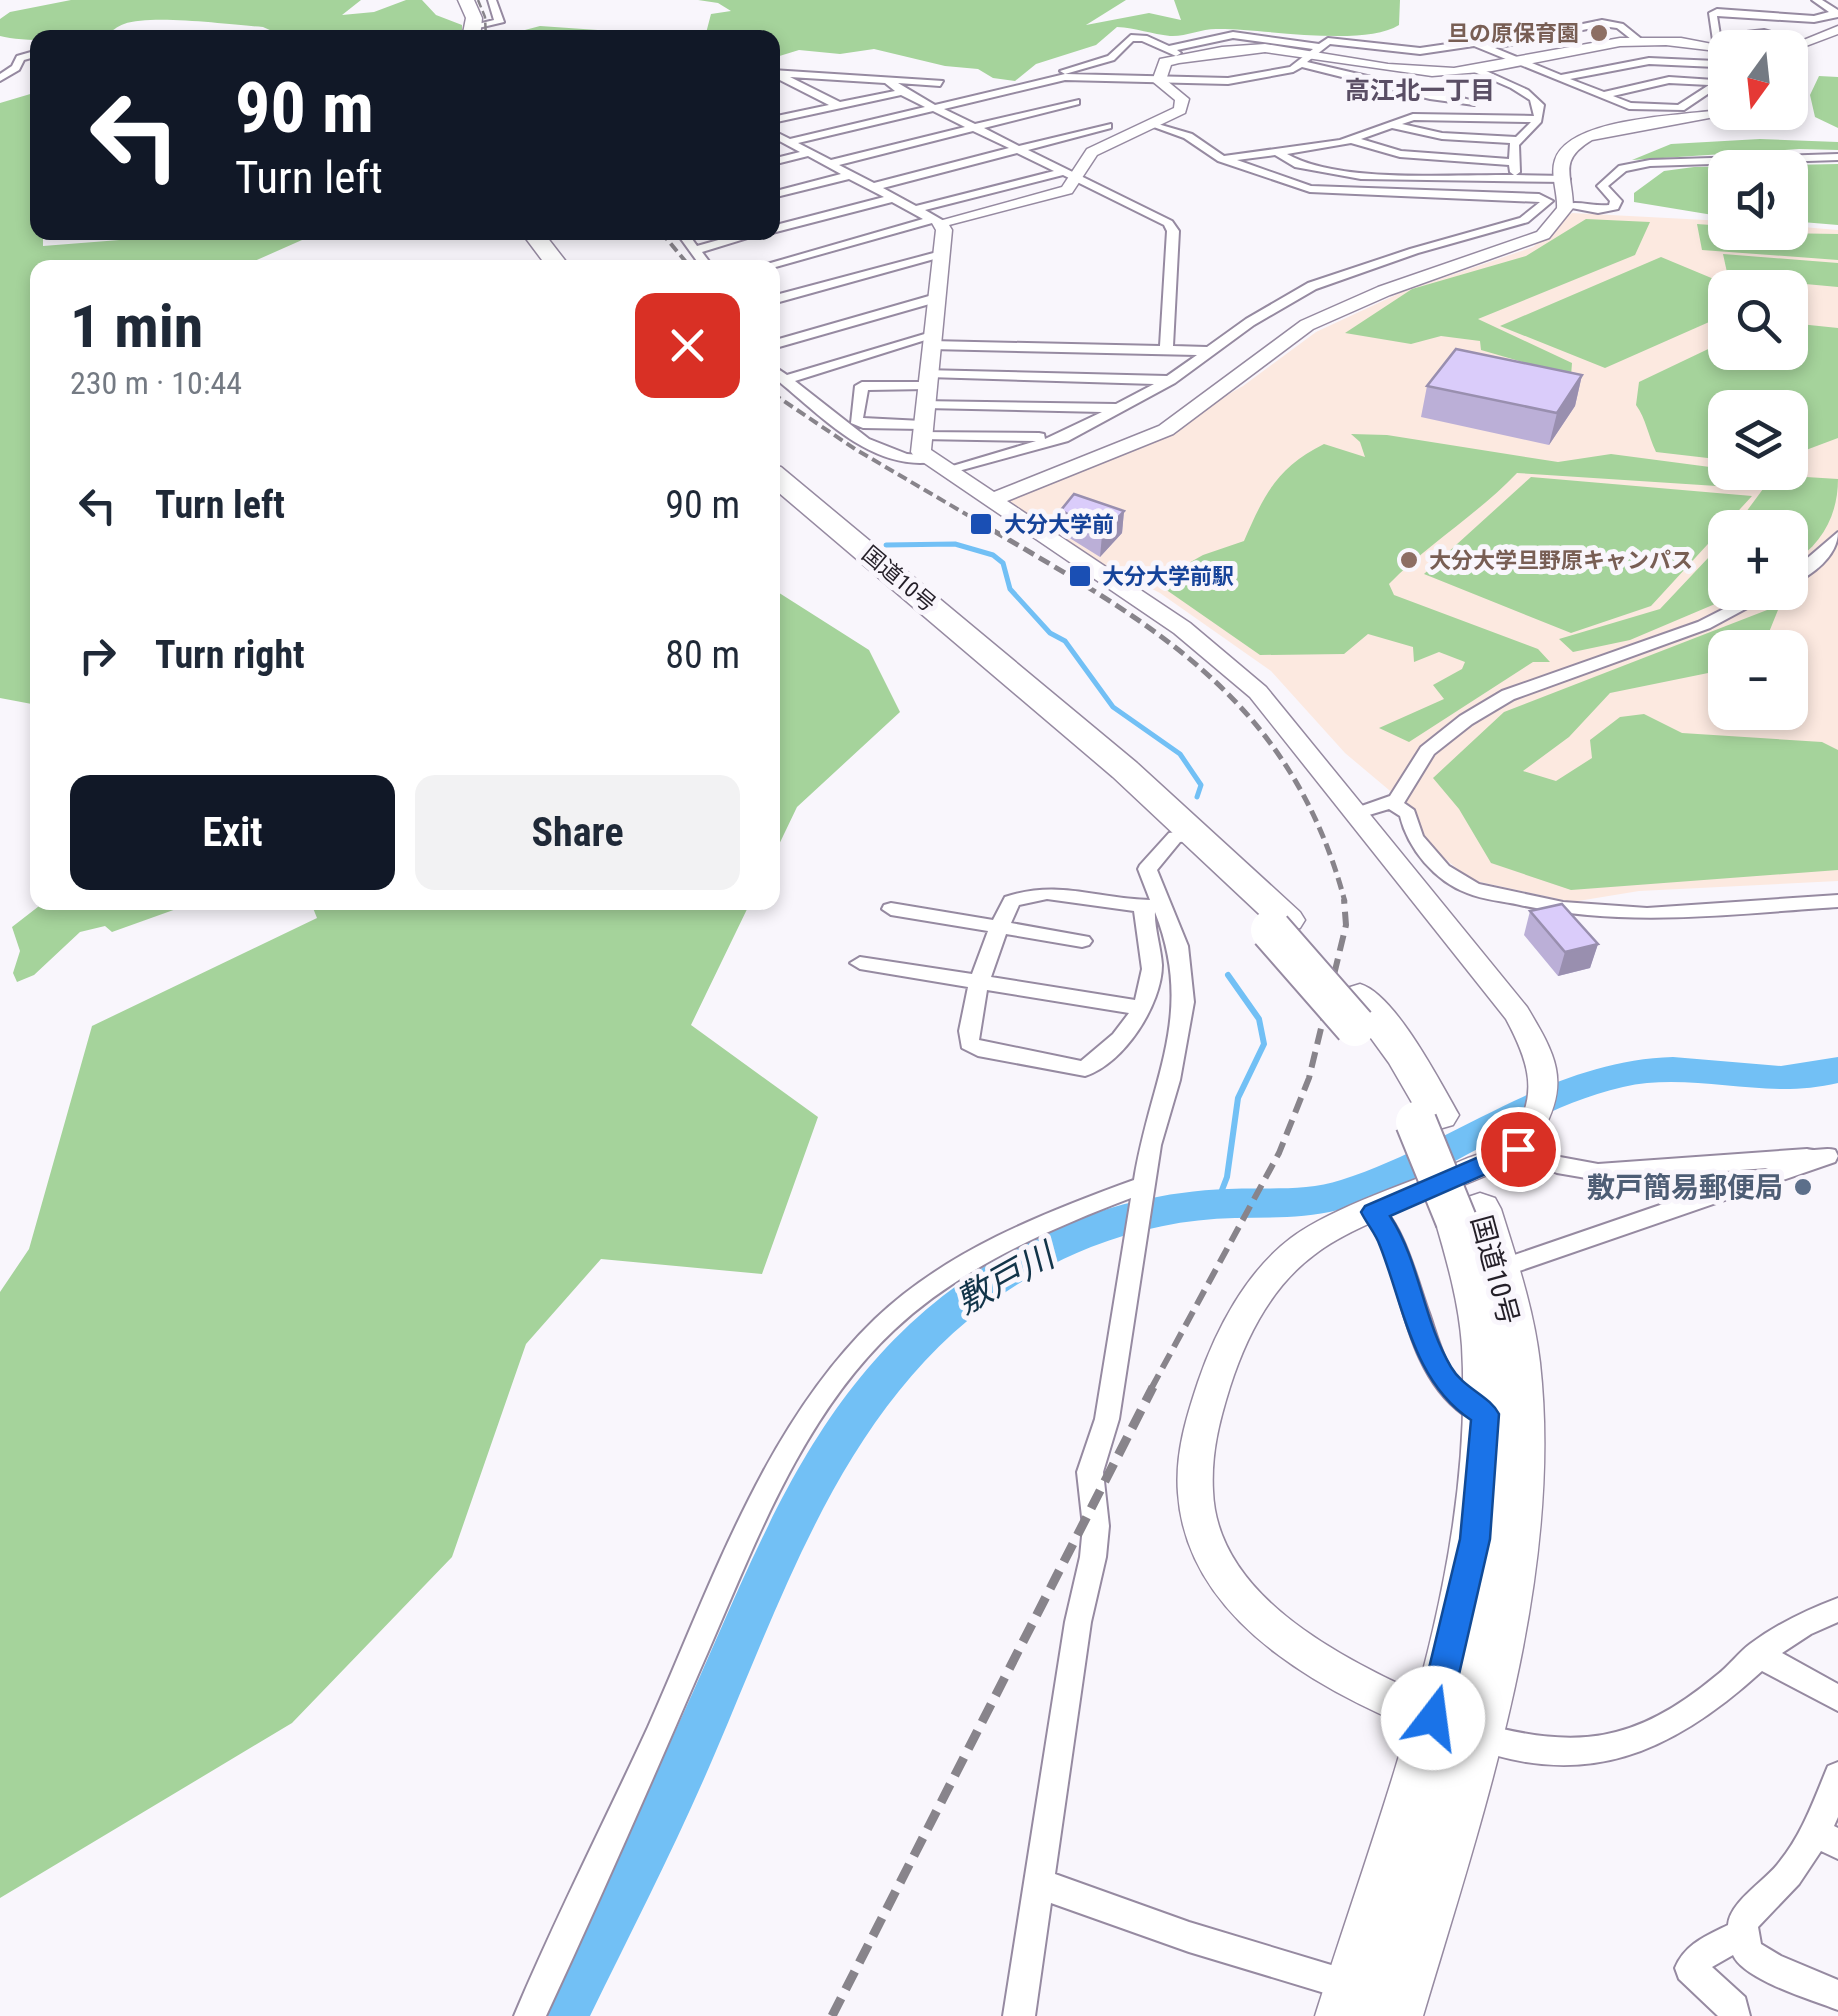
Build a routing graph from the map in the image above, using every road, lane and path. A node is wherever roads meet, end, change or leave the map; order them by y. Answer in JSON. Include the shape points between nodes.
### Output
{"nodes":[{"id":1,"x":466,"y":0,"type":"edge"},
{"id":2,"x":492,"y":0,"type":"edge"},
{"id":3,"x":1816,"y":0,"type":"edge"},
{"id":4,"x":1837,"y":13,"type":"edge"},
{"id":5,"x":471,"y":30,"type":"edge"},
{"id":6,"x":479,"y":30,"type":"edge"},
{"id":7,"x":1716,"y":30,"type":"edge"},
{"id":8,"x":1838,"y":30,"type":"edge"},
{"id":9,"x":1639,"y":41,"type":"junction"},
{"id":10,"x":1808,"y":41,"type":"edge"},
{"id":11,"x":1708,"y":44,"type":"edge"},
{"id":12,"x":1485,"y":47,"type":"junction"},
{"id":13,"x":1168,"y":49,"type":"junction"},
{"id":14,"x":1311,"y":55,"type":"junction"},
{"id":15,"x":30,"y":56,"type":"edge"},
{"id":16,"x":1186,"y":57,"type":"junction"},
{"id":17,"x":1520,"y":60,"type":"junction"},
{"id":18,"x":19,"y":61,"type":"junction"},
{"id":19,"x":30,"y":62,"type":"edge"},
{"id":20,"x":1708,"y":64,"type":"edge"},
{"id":21,"x":1475,"y":69,"type":"junction"},
{"id":22,"x":780,"y":73,"type":"edge"},
{"id":23,"x":780,"y":76,"type":"edge"},
{"id":24,"x":1065,"y":77,"type":"junction"},
{"id":25,"x":0,"y":78,"type":"edge"},
{"id":26,"x":1562,"y":78,"type":"junction"},
{"id":27,"x":888,"y":80,"type":"junction"},
{"id":28,"x":1159,"y":81,"type":"junction"},
{"id":29,"x":1708,"y":82,"type":"edge"},
{"id":30,"x":940,"y":83,"type":"dead end"},
{"id":31,"x":902,"y":92,"type":"junction"},
{"id":32,"x":1708,"y":92,"type":"edge"},
{"id":33,"x":1604,"y":95,"type":"junction"},
{"id":34,"x":1076,"y":102,"type":"dead end"},
{"id":35,"x":1484,"y":103,"type":"dead end"},
{"id":36,"x":1518,"y":105,"type":"dead end"},
{"id":37,"x":839,"y":106,"type":"junction"},
{"id":38,"x":1540,"y":106,"type":"junction"},
{"id":39,"x":935,"y":108,"type":"junction"},
{"id":40,"x":780,"y":109,"type":"edge"},
{"id":41,"x":1708,"y":115,"type":"edge"},
{"id":42,"x":793,"y":116,"type":"junction"},
{"id":43,"x":780,"y":118,"type":"edge"},
{"id":44,"x":1537,"y":120,"type":"junction"},
{"id":45,"x":1156,"y":124,"type":"junction"},
{"id":46,"x":1390,"y":125,"type":"junction"},
{"id":47,"x":1107,"y":126,"type":"dead end"},
{"id":48,"x":976,"y":127,"type":"junction"},
{"id":49,"x":780,"y":138,"type":"edge"},
{"id":50,"x":1352,"y":140,"type":"junction"},
{"id":51,"x":1518,"y":140,"type":"junction"},
{"id":52,"x":790,"y":142,"type":"junction"},
{"id":53,"x":1020,"y":149,"type":"junction"},
{"id":54,"x":1277,"y":152,"type":"junction"},
{"id":55,"x":809,"y":153,"type":"junction"},
{"id":56,"x":1838,"y":157,"type":"edge"},
{"id":57,"x":1222,"y":159,"type":"junction"},
{"id":58,"x":780,"y":160,"type":"edge"},
{"id":59,"x":1512,"y":162,"type":"junction"},
{"id":60,"x":830,"y":164,"type":"junction"},
{"id":61,"x":1072,"y":174,"type":"junction"},
{"id":62,"x":851,"y":175,"type":"junction"},
{"id":63,"x":1515,"y":176,"type":"junction"},
{"id":64,"x":1565,"y":180,"type":"junction"},
{"id":65,"x":873,"y":187,"type":"junction"},
{"id":66,"x":780,"y":193,"type":"edge"},
{"id":67,"x":894,"y":198,"type":"junction"},
{"id":68,"x":1567,"y":206,"type":"junction"},
{"id":69,"x":916,"y":210,"type":"junction"},
{"id":70,"x":937,"y":221,"type":"junction"},
{"id":71,"x":780,"y":228,"type":"edge"},
{"id":72,"x":537,"y":240,"type":"edge"},
{"id":73,"x":687,"y":240,"type":"edge"},
{"id":74,"x":732,"y":240,"type":"edge"},
{"id":75,"x":694,"y":250,"type":"junction"},
{"id":76,"x":941,"y":254,"type":"junction"},
{"id":77,"x":554,"y":260,"type":"edge"},
{"id":78,"x":702,"y":260,"type":"edge"},
{"id":79,"x":780,"y":262,"type":"edge"},
{"id":80,"x":780,"y":298,"type":"edge"},
{"id":81,"x":936,"y":298,"type":"junction"},
{"id":82,"x":932,"y":340,"type":"junction"},
{"id":83,"x":780,"y":343,"type":"edge"},
{"id":84,"x":1166,"y":350,"type":"junction"},
{"id":85,"x":1211,"y":352,"type":"junction"},
{"id":86,"x":780,"y":375,"type":"edge"},
{"id":87,"x":790,"y":378,"type":"dead end"},
{"id":88,"x":928,"y":379,"type":"junction"},
{"id":89,"x":1170,"y":380,"type":"junction"},
{"id":90,"x":925,"y":404,"type":"junction"},
{"id":91,"x":1117,"y":408,"type":"junction"},
{"id":92,"x":922,"y":430,"type":"junction"},
{"id":93,"x":1063,"y":438,"type":"junction"},
{"id":94,"x":928,"y":458,"type":"junction"},
{"id":95,"x":946,"y":470,"type":"junction"},
{"id":96,"x":780,"y":480,"type":"edge"},
{"id":97,"x":995,"y":500,"type":"junction"},
{"id":98,"x":1838,"y":536,"type":"edge"},
{"id":99,"x":1808,"y":567,"type":"edge"},
{"id":100,"x":1734,"y":610,"type":"edge"},
{"id":101,"x":1392,"y":802,"type":"junction"},
{"id":102,"x":1358,"y":813,"type":"junction"},
{"id":103,"x":1186,"y":836,"type":"junction"},
{"id":104,"x":1838,"y":901,"type":"edge"},
{"id":105,"x":1152,"y":906,"type":"junction"},
{"id":106,"x":891,"y":910,"type":"dead end"},
{"id":107,"x":1001,"y":928,"type":"junction"},
{"id":108,"x":1082,"y":941,"type":"dead end"},
{"id":109,"x":860,"y":963,"type":"dead end"},
{"id":110,"x":981,"y":983,"type":"junction"},
{"id":111,"x":1142,"y":1008,"type":"junction"},
{"id":112,"x":1518,"y":1149,"type":"junction"},
{"id":113,"x":1832,"y":1156,"type":"edge"},
{"id":114,"x":1145,"y":1190,"type":"junction"},
{"id":115,"x":1374,"y":1212,"type":"junction"},
{"id":116,"x":1468,"y":1214,"type":"junction"},
{"id":117,"x":1499,"y":1269,"type":"junction"},
{"id":118,"x":1485,"y":1414,"type":"junction"},
{"id":119,"x":1838,"y":1610,"type":"edge"},
{"id":120,"x":1757,"y":1654,"type":"junction"},
{"id":121,"x":1838,"y":1698,"type":"edge"},
{"id":122,"x":1454,"y":1727,"type":"junction"},
{"id":123,"x":1838,"y":1776,"type":"edge"},
{"id":124,"x":1827,"y":1839,"type":"edge"},
{"id":125,"x":1040,"y":1884,"type":"junction"},
{"id":126,"x":1744,"y":1933,"type":"junction"},
{"id":127,"x":1838,"y":1995,"type":"edge"},
{"id":128,"x":1381,"y":2009,"type":"edge"},
{"id":129,"x":530,"y":2016,"type":"edge"},
{"id":130,"x":1019,"y":2016,"type":"edge"},
{"id":131,"x":1734,"y":2016,"type":"edge"}],
"edges":[{"from":1,"to":5,"type":"highway"},
{"from":2,"to":6,"type":"street","via":[[499,22]]},
{"from":3,"to":4,"type":"street"},
{"from":4,"to":7,"type":"street","via":[[1814,19],[1717,12]]},
{"from":8,"to":10,"type":"street"},
{"from":9,"to":11,"type":"street"},
{"from":9,"to":12,"type":"street","via":[[1620,26],[1602,23]]},
{"from":9,"to":17,"type":"street"},
{"from":12,"to":14,"type":"street","via":[[1420,51],[1328,41]]},
{"from":12,"to":17,"type":"street"},
{"from":13,"to":14,"type":"street","via":[[1234,35]]},
{"from":13,"to":16,"type":"street"},
{"from":13,"to":24,"type":"street","via":[[1131,38],[1111,58],[1060,72]]},
{"from":14,"to":16,"type":"street","via":[[1252,48]]},
{"from":14,"to":21,"type":"street","via":[[1419,70]]},
{"from":14,"to":28,"type":"street","via":[[1228,81]]},
{"from":14,"to":35,"type":"street","via":[[1418,96]]},
{"from":15,"to":18,"type":"street"},
{"from":16,"to":28,"type":"street","via":[[1165,62]]},
{"from":17,"to":21,"type":"street"},
{"from":17,"to":26,"type":"street"},
{"from":18,"to":19,"type":"street"},
{"from":18,"to":25,"type":"street"},
{"from":20,"to":26,"type":"street","via":[[1636,62]]},
{"from":21,"to":38,"type":"street","via":[[1531,95]]},
{"from":22,"to":27,"type":"street"},
{"from":23,"to":37,"type":"street"},
{"from":24,"to":28,"type":"street"},
{"from":24,"to":39,"type":"street"},
{"from":26,"to":33,"type":"street"},
{"from":27,"to":30,"type":"street"},
{"from":27,"to":31,"type":"street"},
{"from":28,"to":45,"type":"street","via":[[1183,103]]},
{"from":29,"to":33,"type":"street","via":[[1669,80]]},
{"from":31,"to":37,"type":"street"},
{"from":31,"to":39,"type":"street"},
{"from":32,"to":33,"type":"street","via":[[1680,108],[1629,106]]},
{"from":34,"to":48,"type":"street"},
{"from":36,"to":38,"type":"street"},
{"from":37,"to":42,"type":"street"},
{"from":38,"to":44,"type":"street"},
{"from":39,"to":48,"type":"street"},
{"from":39,"to":52,"type":"street"},
{"from":40,"to":42,"type":"street"},
{"from":41,"to":64,"type":"street","via":[[1587,136],[1562,159]]},
{"from":42,"to":43,"type":"street"},
{"from":44,"to":46,"type":"street","via":[[1434,115]]},
{"from":44,"to":51,"type":"street"},
{"from":45,"to":57,"type":"street"},
{"from":45,"to":61,"type":"street","via":[[1092,152]]},
{"from":46,"to":50,"type":"street"},
{"from":46,"to":51,"type":"street"},
{"from":47,"to":53,"type":"street"},
{"from":48,"to":53,"type":"street"},
{"from":48,"to":60,"type":"street"},
{"from":49,"to":52,"type":"street"},
{"from":50,"to":54,"type":"street"},
{"from":50,"to":59,"type":"street","via":[[1400,154]]},
{"from":51,"to":59,"type":"street"},
{"from":52,"to":55,"type":"street"},
{"from":53,"to":61,"type":"street"},
{"from":53,"to":65,"type":"street"},
{"from":54,"to":57,"type":"street"},
{"from":54,"to":63,"type":"street","via":[[1299,166],[1360,176]]},
{"from":55,"to":58,"type":"street"},
{"from":55,"to":60,"type":"street"},
{"from":56,"to":68,"type":"street","via":[[1650,163],[1623,168],[1602,186],[1614,207]]},
{"from":57,"to":85,"type":"street","via":[[1310,189],[1547,200],[1524,220],[1312,286]]},
{"from":59,"to":63,"type":"street"},
{"from":60,"to":62,"type":"street"},
{"from":61,"to":69,"type":"street"},
{"from":61,"to":70,"type":"street","via":[[1064,192]]},
{"from":61,"to":84,"type":"street","via":[[1172,228]]},
{"from":62,"to":65,"type":"street"},
{"from":62,"to":66,"type":"street"},
{"from":63,"to":64,"type":"street"},
{"from":64,"to":68,"type":"street"},
{"from":65,"to":67,"type":"street"},
{"from":67,"to":69,"type":"street"},
{"from":67,"to":71,"type":"street"},
{"from":68,"to":97,"type":"street","via":[[1543,235],[1307,325],[1154,436]]},
{"from":69,"to":70,"type":"street"},
{"from":70,"to":76,"type":"street","via":[[944,230]]},
{"from":70,"to":79,"type":"street"},
{"from":72,"to":77,"type":"highway"},
{"from":73,"to":75,"type":"street"},
{"from":74,"to":75,"type":"street"},
{"from":75,"to":78,"type":"street"},
{"from":76,"to":80,"type":"street"},
{"from":76,"to":81,"type":"street"},
{"from":81,"to":82,"type":"street"},
{"from":81,"to":83,"type":"street"},
{"from":82,"to":84,"type":"street"},
{"from":82,"to":87,"type":"street"},
{"from":82,"to":88,"type":"street"},
{"from":84,"to":85,"type":"street"},
{"from":85,"to":89,"type":"street"},
{"from":86,"to":94,"type":"street","via":[[849,432],[908,459]]},
{"from":88,"to":89,"type":"street"},
{"from":88,"to":90,"type":"street"},
{"from":88,"to":92,"type":"street","via":[[861,386],[856,420]]},
{"from":89,"to":91,"type":"street"},
{"from":90,"to":91,"type":"street"},
{"from":90,"to":92,"type":"street"},
{"from":91,"to":93,"type":"street"},
{"from":92,"to":93,"type":"street"},
{"from":92,"to":94,"type":"street","via":[[920,450]]},
{"from":93,"to":95,"type":"street"},
{"from":94,"to":95,"type":"street"},
{"from":95,"to":97,"type":"street"},
{"from":96,"to":103,"type":"highway","name":"国道10号","via":[[1026,686]]},
{"from":97,"to":102,"type":"street","via":[[1224,661],[1270,704]]},
{"from":98,"to":99,"type":"street"},
{"from":100,"to":101,"type":"street","via":[[1508,695],[1434,745]]},
{"from":101,"to":102,"type":"street"},
{"from":101,"to":104,"type":"street","via":[[1408,814],[1414,837],[1442,870],[1474,889],[1564,908],[1647,914]]},
{"from":102,"to":112,"type":"street","via":[[1517,1014],[1540,1054],[1541,1106]]},
{"from":103,"to":105,"type":"street","via":[[1147,869]]},
{"from":103,"to":116,"type":"highway","name":"国道10号","bridge":true,"via":[[1358,1011],[1428,1118]]},
{"from":105,"to":107,"type":"street","via":[[1027,896],[1008,906]]},
{"from":105,"to":111,"type":"street","via":[[1152,970]]},
{"from":105,"to":114,"type":"street","via":[[1181,957],[1184,1002]]},
{"from":106,"to":107,"type":"street"},
{"from":107,"to":108,"type":"street"},
{"from":107,"to":110,"type":"street"},
{"from":109,"to":110,"type":"street"},
{"from":110,"to":111,"type":"street"},
{"from":110,"to":111,"type":"street","via":[[969,1044],[1085,1069],[1111,1051]]},
{"from":112,"to":113,"type":"street","via":[[1598,1172]]},
{"from":112,"to":115,"type":"street"},
{"from":113,"to":117,"type":"street"},
{"from":114,"to":125,"type":"street","via":[[1107,1419],[1090,1472],[1093,1557]]},
{"from":114,"to":129,"type":"street","via":[[1034,1228],[975,1257],[884,1324],[852,1360],[782,1465],[740,1550]]},
{"from":115,"to":118,"type":"street","via":[[1390,1238],[1438,1370],[1457,1396]]},
{"from":115,"to":122,"type":"street","via":[[1301,1246],[1261,1287],[1204,1404],[1193,1460],[1194,1498],[1209,1550],[1252,1610],[1323,1666]]},
{"from":116,"to":117,"type":"highway","name":"国道10号"},
{"from":116,"to":118,"type":"highway","name":"国道10号"},
{"from":117,"to":122,"type":"highway","name":"国道10号","via":[[1522,1408],[1522,1497],[1502,1632]]},
{"from":118,"to":122,"type":"highway","name":"国道10号"},
{"from":119,"to":120,"type":"street","via":[[1803,1623]]},
{"from":120,"to":121,"type":"street"},
{"from":120,"to":122,"type":"street","via":[[1677,1719],[1619,1746],[1560,1755]]},
{"from":122,"to":128,"type":"highway","name":"国道10号"},
{"from":123,"to":124,"type":"street"},
{"from":124,"to":126,"type":"street","via":[[1742,1921]]},
{"from":125,"to":128,"type":"street"},
{"from":125,"to":130,"type":"street"},
{"from":126,"to":127,"type":"street","via":[[1748,1953]]},
{"from":126,"to":131,"type":"street","via":[[1690,1968],[1734,2008]]}]}
